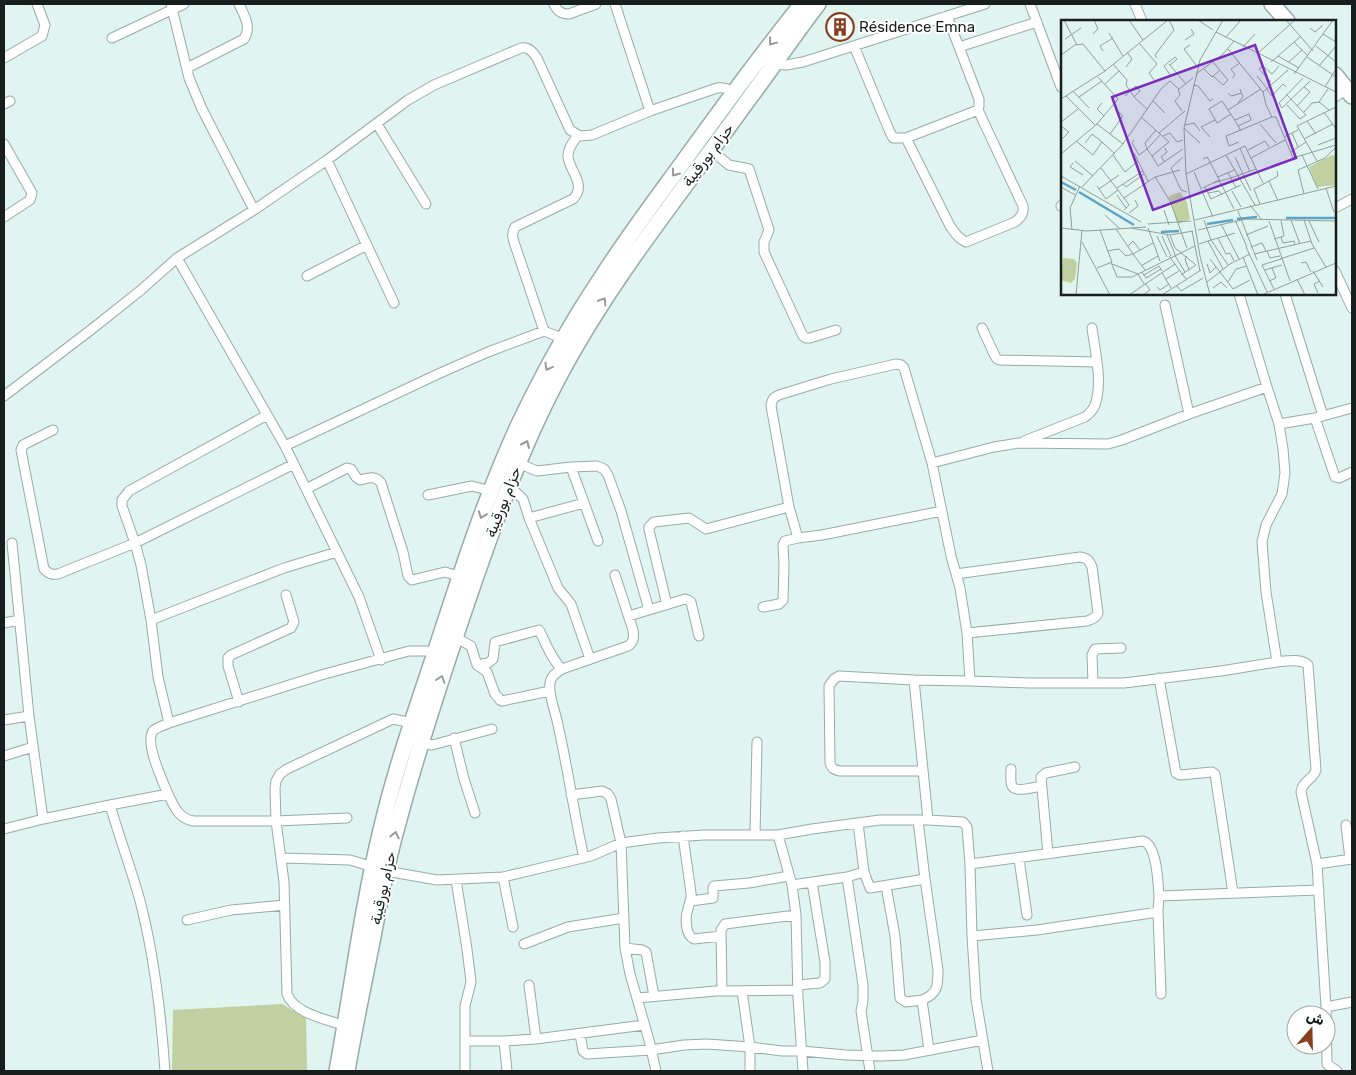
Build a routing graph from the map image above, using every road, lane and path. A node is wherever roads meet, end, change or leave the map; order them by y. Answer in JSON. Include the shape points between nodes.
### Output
{"nodes":[{"id":1,"x":38,"y":4,"type":"edge"},
{"id":2,"x":184,"y":4,"type":"edge"},
{"id":3,"x":239,"y":4,"type":"edge"},
{"id":4,"x":554,"y":4,"type":"edge"},
{"id":5,"x":596,"y":4,"type":"edge"},
{"id":6,"x":615,"y":4,"type":"edge"},
{"id":7,"x":795,"y":4,"type":"edge"},
{"id":8,"x":802,"y":4,"type":"edge"},
{"id":9,"x":818,"y":4,"type":"edge"},
{"id":10,"x":829,"y":4,"type":"edge"},
{"id":11,"x":985,"y":4,"type":"edge"},
{"id":12,"x":1030,"y":4,"type":"edge"},
{"id":13,"x":1135,"y":4,"type":"edge"},
{"id":14,"x":1272,"y":4,"type":"edge"},
{"id":15,"x":172,"y":6,"type":"edge"},
{"id":16,"x":947,"y":16,"type":"junction"},
{"id":17,"x":1142,"y":20,"type":"edge"},
{"id":18,"x":1287,"y":20,"type":"edge"},
{"id":19,"x":1037,"y":22,"type":"junction"},
{"id":20,"x":792,"y":26,"type":"junction"},
{"id":21,"x":112,"y":38,"type":"dead end"},
{"id":22,"x":854,"y":46,"type":"junction"},
{"id":23,"x":959,"y":47,"type":"junction"},
{"id":24,"x":4,"y":58,"type":"edge"},
{"id":25,"x":774,"y":64,"type":"junction"},
{"id":26,"x":187,"y":68,"type":"junction"},
{"id":27,"x":1061,"y":86,"type":"edge"},
{"id":28,"x":734,"y":92,"type":"junction"},
{"id":29,"x":978,"y":110,"type":"junction"},
{"id":30,"x":650,"y":112,"type":"junction"},
{"id":31,"x":377,"y":124,"type":"junction"},
{"id":32,"x":578,"y":135,"type":"junction"},
{"id":33,"x":906,"y":138,"type":"junction"},
{"id":34,"x":4,"y":144,"type":"edge"},
{"id":35,"x":711,"y":150,"type":"junction"},
{"id":36,"x":327,"y":160,"type":"junction"},
{"id":37,"x":1352,"y":199,"type":"edge"},
{"id":38,"x":426,"y":204,"type":"dead end"},
{"id":39,"x":1336,"y":207,"type":"edge"},
{"id":40,"x":254,"y":210,"type":"junction"},
{"id":41,"x":4,"y":217,"type":"edge"},
{"id":42,"x":367,"y":245,"type":"junction"},
{"id":43,"x":177,"y":258,"type":"junction"},
{"id":44,"x":1336,"y":272,"type":"edge"},
{"id":45,"x":307,"y":276,"type":"dead end"},
{"id":46,"x":1239,"y":295,"type":"edge"},
{"id":47,"x":1286,"y":295,"type":"edge"},
{"id":48,"x":394,"y":303,"type":"dead end"},
{"id":49,"x":1165,"y":305,"type":"dead end"},
{"id":50,"x":1352,"y":308,"type":"edge"},
{"id":51,"x":982,"y":328,"type":"dead end"},
{"id":52,"x":1092,"y":328,"type":"dead end"},
{"id":53,"x":836,"y":330,"type":"dead end"},
{"id":54,"x":544,"y":331,"type":"junction"},
{"id":55,"x":564,"y":339,"type":"junction"},
{"id":56,"x":1096,"y":362,"type":"junction"},
{"id":57,"x":1267,"y":387,"type":"junction"},
{"id":58,"x":4,"y":396,"type":"edge"},
{"id":59,"x":1352,"y":408,"type":"edge"},
{"id":60,"x":1189,"y":414,"type":"junction"},
{"id":61,"x":268,"y":415,"type":"junction"},
{"id":62,"x":1319,"y":417,"type":"junction"},
{"id":63,"x":1279,"y":424,"type":"junction"},
{"id":64,"x":53,"y":430,"type":"dead end"},
{"id":65,"x":1019,"y":443,"type":"junction"},
{"id":66,"x":285,"y":446,"type":"junction"},
{"id":67,"x":518,"y":462,"type":"junction"},
{"id":68,"x":932,"y":463,"type":"junction"},
{"id":69,"x":294,"y":464,"type":"junction"},
{"id":70,"x":571,"y":467,"type":"junction"},
{"id":71,"x":1352,"y":472,"type":"edge"},
{"id":72,"x":508,"y":485,"type":"junction"},
{"id":73,"x":306,"y":489,"type":"junction"},
{"id":74,"x":491,"y":491,"type":"junction"},
{"id":75,"x":428,"y":495,"type":"dead end"},
{"id":76,"x":584,"y":503,"type":"junction"},
{"id":77,"x":789,"y":507,"type":"junction"},
{"id":78,"x":942,"y":511,"type":"junction"},
{"id":79,"x":529,"y":518,"type":"junction"},
{"id":80,"x":798,"y":538,"type":"junction"},
{"id":81,"x":598,"y":541,"type":"dead end"},
{"id":82,"x":12,"y":543,"type":"dead end"},
{"id":83,"x":135,"y":543,"type":"junction"},
{"id":84,"x":337,"y":552,"type":"junction"},
{"id":85,"x":956,"y":574,"type":"junction"},
{"id":86,"x":615,"y":575,"type":"dead end"},
{"id":87,"x":461,"y":576,"type":"junction"},
{"id":88,"x":286,"y":595,"type":"dead end"},
{"id":89,"x":667,"y":605,"type":"junction"},
{"id":90,"x":763,"y":607,"type":"dead end"},
{"id":91,"x":649,"y":610,"type":"junction"},
{"id":92,"x":629,"y":616,"type":"junction"},
{"id":93,"x":20,"y":620,"type":"junction"},
{"id":94,"x":151,"y":620,"type":"junction"},
{"id":95,"x":4,"y":623,"type":"edge"},
{"id":96,"x":967,"y":633,"type":"junction"},
{"id":97,"x":699,"y":636,"type":"dead end"},
{"id":98,"x":455,"y":637,"type":"junction"},
{"id":99,"x":1121,"y":648,"type":"dead end"},
{"id":100,"x":436,"y":651,"type":"junction"},
{"id":101,"x":590,"y":659,"type":"junction"},
{"id":102,"x":381,"y":660,"type":"junction"},
{"id":103,"x":1277,"y":662,"type":"junction"},
{"id":104,"x":477,"y":665,"type":"junction"},
{"id":105,"x":562,"y":669,"type":"junction"},
{"id":106,"x":1159,"y":678,"type":"junction"},
{"id":107,"x":914,"y":680,"type":"junction"},
{"id":108,"x":970,"y":681,"type":"junction"},
{"id":109,"x":1093,"y":683,"type":"junction"},
{"id":110,"x":550,"y":691,"type":"junction"},
{"id":111,"x":238,"y":702,"type":"junction"},
{"id":112,"x":29,"y":716,"type":"junction"},
{"id":113,"x":4,"y":720,"type":"edge"},
{"id":114,"x":169,"y":723,"type":"junction"},
{"id":115,"x":412,"y":723,"type":"junction"},
{"id":116,"x":492,"y":729,"type":"dead end"},
{"id":117,"x":454,"y":738,"type":"junction"},
{"id":118,"x":757,"y":742,"type":"dead end"},
{"id":119,"x":421,"y":743,"type":"junction"},
{"id":120,"x":33,"y":747,"type":"junction"},
{"id":121,"x":4,"y":756,"type":"edge"},
{"id":122,"x":1075,"y":767,"type":"dead end"},
{"id":123,"x":1011,"y":769,"type":"dead end"},
{"id":124,"x":922,"y":771,"type":"junction"},
{"id":125,"x":1041,"y":786,"type":"junction"},
{"id":126,"x":168,"y":794,"type":"junction"},
{"id":127,"x":571,"y":795,"type":"junction"},
{"id":128,"x":110,"y":805,"type":"junction"},
{"id":129,"x":476,"y":813,"type":"dead end"},
{"id":130,"x":346,"y":818,"type":"dead end"},
{"id":131,"x":43,"y":819,"type":"junction"},
{"id":132,"x":923,"y":820,"type":"junction"},
{"id":133,"x":276,"y":821,"type":"junction"},
{"id":134,"x":858,"y":823,"type":"junction"},
{"id":135,"x":1346,"y":825,"type":"dead end"},
{"id":136,"x":4,"y":829,"type":"edge"},
{"id":137,"x":755,"y":835,"type":"junction"},
{"id":138,"x":778,"y":835,"type":"junction"},
{"id":139,"x":684,"y":836,"type":"junction"},
{"id":140,"x":621,"y":843,"type":"junction"},
{"id":141,"x":1048,"y":854,"type":"junction"},
{"id":142,"x":282,"y":858,"type":"junction"},
{"id":143,"x":584,"y":858,"type":"junction"},
{"id":144,"x":1019,"y":859,"type":"junction"},
{"id":145,"x":1351,"y":859,"type":"edge"},
{"id":146,"x":970,"y":864,"type":"junction"},
{"id":147,"x":1317,"y":864,"type":"junction"},
{"id":148,"x":379,"y":869,"type":"junction"},
{"id":149,"x":864,"y":872,"type":"junction"},
{"id":150,"x":789,"y":876,"type":"junction"},
{"id":151,"x":503,"y":877,"type":"junction"},
{"id":152,"x":847,"y":877,"type":"junction"},
{"id":153,"x":924,"y":879,"type":"junction"},
{"id":154,"x":456,"y":880,"type":"junction"},
{"id":155,"x":812,"y":882,"type":"junction"},
{"id":156,"x":792,"y":885,"type":"junction"},
{"id":157,"x":886,"y":886,"type":"junction"},
{"id":158,"x":1319,"y":890,"type":"junction"},
{"id":159,"x":1233,"y":894,"type":"junction"},
{"id":160,"x":1159,"y":896,"type":"junction"},
{"id":161,"x":691,"y":901,"type":"junction"},
{"id":162,"x":285,"y":905,"type":"junction"},
{"id":163,"x":1158,"y":912,"type":"junction"},
{"id":164,"x":796,"y":915,"type":"junction"},
{"id":165,"x":1027,"y":915,"type":"dead end"},
{"id":166,"x":624,"y":918,"type":"junction"},
{"id":167,"x":186,"y":920,"type":"dead end"},
{"id":168,"x":513,"y":926,"type":"dead end"},
{"id":169,"x":721,"y":936,"type":"junction"},
{"id":170,"x":972,"y":936,"type":"junction"},
{"id":171,"x":524,"y":944,"type":"dead end"},
{"id":172,"x":625,"y":948,"type":"junction"},
{"id":173,"x":361,"y":969,"type":"junction"},
{"id":174,"x":529,"y":985,"type":"dead end"},
{"id":175,"x":798,"y":988,"type":"junction"},
{"id":176,"x":742,"y":991,"type":"junction"},
{"id":177,"x":722,"y":992,"type":"junction"},
{"id":178,"x":1161,"y":994,"type":"dead end"},
{"id":179,"x":654,"y":996,"type":"junction"},
{"id":180,"x":637,"y":998,"type":"junction"},
{"id":181,"x":922,"y":1000,"type":"junction"},
{"id":182,"x":1352,"y":1002,"type":"edge"},
{"id":183,"x":1326,"y":1005,"type":"edge"},
{"id":184,"x":1336,"y":1005,"type":"edge"},
{"id":185,"x":336,"y":1023,"type":"junction"},
{"id":186,"x":644,"y":1025,"type":"junction"},
{"id":187,"x":580,"y":1034,"type":"junction"},
{"id":188,"x":536,"y":1039,"type":"junction"},
{"id":189,"x":983,"y":1040,"type":"junction"},
{"id":190,"x":464,"y":1041,"type":"junction"},
{"id":191,"x":504,"y":1041,"type":"junction"},
{"id":192,"x":750,"y":1047,"type":"junction"},
{"id":193,"x":651,"y":1050,"type":"junction"},
{"id":194,"x":929,"y":1050,"type":"junction"},
{"id":195,"x":802,"y":1051,"type":"junction"},
{"id":196,"x":1327,"y":1055,"type":"edge"},
{"id":197,"x":868,"y":1056,"type":"junction"},
{"id":198,"x":165,"y":1071,"type":"edge"},
{"id":199,"x":326,"y":1071,"type":"edge"},
{"id":200,"x":337,"y":1071,"type":"edge"},
{"id":201,"x":347,"y":1071,"type":"edge"},
{"id":202,"x":356,"y":1071,"type":"edge"},
{"id":203,"x":465,"y":1071,"type":"edge"},
{"id":204,"x":507,"y":1071,"type":"edge"},
{"id":205,"x":656,"y":1071,"type":"edge"},
{"id":206,"x":750,"y":1071,"type":"edge"},
{"id":207,"x":803,"y":1071,"type":"edge"},
{"id":208,"x":870,"y":1071,"type":"edge"},
{"id":209,"x":988,"y":1071,"type":"edge"},
{"id":210,"x":1337,"y":1071,"type":"edge"}],
"edges":[{"from":1,"to":24,"type":"street","via":[[45,24],[42,36]]},
{"from":2,"to":15,"type":"street"},
{"from":3,"to":26,"type":"street","via":[[248,23],[249,30],[244,39]]},
{"from":4,"to":5,"type":"street","via":[[560,13],[569,14]]},
{"from":6,"to":30,"type":"street"},
{"from":7,"to":20,"type":"main road"},
{"from":8,"to":20,"type":"main road","name":"حزام بورقيبة"},
{"from":9,"to":20,"type":"main road","name":"حزام بورقيبة"},
{"from":10,"to":20,"type":"main road","via":[[812,20]]},
{"from":11,"to":16,"type":"street"},
{"from":12,"to":19,"type":"street"},
{"from":13,"to":17,"type":"street"},
{"from":14,"to":18,"type":"main road"},
{"from":15,"to":21,"type":"street"},
{"from":15,"to":26,"type":"street"},
{"from":16,"to":22,"type":"street"},
{"from":16,"to":23,"type":"street"},
{"from":19,"to":23,"type":"street"},
{"from":19,"to":27,"type":"street"},
{"from":20,"to":25,"type":"main road","name":"حزام بورقيبة"},
{"from":20,"to":28,"type":"main road","name":"حزام بورقيبة","one_way":true},
{"from":22,"to":25,"type":"street","via":[[803,62]]},
{"from":22,"to":33,"type":"street","via":[[889,130],[894,138]]},
{"from":23,"to":29,"type":"street","via":[[978,99]]},
{"from":25,"to":35,"type":"main road","name":"حزام بورقيبة"},
{"from":26,"to":40,"type":"street","via":[[202,110]]},
{"from":28,"to":30,"type":"street","via":[[717,88]]},
{"from":28,"to":55,"type":"main road","name":"حزام بورقيبة","one_way":true,"via":[[630,234]]},
{"from":29,"to":33,"type":"street"},
{"from":29,"to":33,"type":"street","via":[[1024,211],[1016,222],[966,242],[950,226]]},
{"from":30,"to":32,"type":"street","via":[[592,135]]},
{"from":31,"to":32,"type":"street","via":[[434,85],[524,48],[531,50],[537,58],[570,130]]},
{"from":31,"to":36,"type":"street"},
{"from":31,"to":38,"type":"street"},
{"from":32,"to":54,"type":"street","via":[[568,152],[578,184],[577,194],[512,231]]},
{"from":34,"to":41,"type":"street","via":[[32,193],[30,200]]},
{"from":35,"to":53,"type":"street","via":[[729,165],[749,169],[769,230],[764,252],[803,336],[810,338]]},
{"from":67,"to":35,"type":"main road","name":"حزام بورقيبة","one_way":true,"via":[[557,379],[613,286]]},
{"from":36,"to":40,"type":"street"},
{"from":36,"to":42,"type":"street"},
{"from":37,"to":39,"type":"street"},
{"from":40,"to":43,"type":"street"},
{"from":42,"to":45,"type":"street"},
{"from":42,"to":48,"type":"street"},
{"from":43,"to":58,"type":"street"},
{"from":43,"to":61,"type":"street"},
{"from":44,"to":50,"type":"street"},
{"from":46,"to":57,"type":"street"},
{"from":47,"to":62,"type":"street"},
{"from":49,"to":60,"type":"street"},
{"from":51,"to":56,"type":"street","via":[[1000,360]]},
{"from":52,"to":56,"type":"street"},
{"from":54,"to":55,"type":"street"},
{"from":54,"to":66,"type":"street","via":[[479,355]]},
{"from":55,"to":74,"type":"main road","name":"حزام بورقيبة","one_way":true,"via":[[520,422]]},
{"from":56,"to":65,"type":"street","via":[[1097,393],[1090,412],[1085,417]]},
{"from":57,"to":60,"type":"street"},
{"from":57,"to":63,"type":"street"},
{"from":59,"to":62,"type":"street"},
{"from":60,"to":65,"type":"street","via":[[1108,444]]},
{"from":61,"to":66,"type":"street"},
{"from":61,"to":83,"type":"street","via":[[129,491],[122,500],[122,506]]},
{"from":62,"to":63,"type":"street"},
{"from":62,"to":71,"type":"street","via":[[1335,477]]},
{"from":63,"to":103,"type":"street","via":[[1285,473],[1282,494],[1266,525],[1262,542]]},
{"from":64,"to":83,"type":"street","via":[[22,445],[21,450],[44,569],[52,575],[58,574]]},
{"from":65,"to":68,"type":"street"},
{"from":66,"to":69,"type":"street"},
{"from":67,"to":70,"type":"street","via":[[537,470]]},
{"from":67,"to":72,"type":"main road","name":"حزام بورقيبة"},
{"from":68,"to":77,"type":"street","via":[[906,372],[901,365],[831,379],[775,396],[770,406]]},
{"from":68,"to":78,"type":"street"},
{"from":69,"to":73,"type":"street"},
{"from":69,"to":83,"type":"street"},
{"from":70,"to":76,"type":"street"},
{"from":70,"to":91,"type":"street","via":[[597,466],[608,475]]},
{"from":72,"to":79,"type":"street","via":[[523,499]]},
{"from":72,"to":98,"type":"main road","name":"حزام بورقيبة"},
{"from":73,"to":84,"type":"street"},
{"from":73,"to":87,"type":"street","via":[[347,468],[360,480],[377,478],[404,552],[408,576],[412,580],[446,572]]},
{"from":74,"to":75,"type":"street","via":[[472,486]]},
{"from":74,"to":87,"type":"main road","name":"حزام بورقيبة","one_way":true},
{"from":76,"to":79,"type":"street"},
{"from":76,"to":81,"type":"street"},
{"from":77,"to":80,"type":"street"},
{"from":77,"to":89,"type":"street","via":[[706,529],[689,518],[654,522],[649,530]]},
{"from":78,"to":80,"type":"street"},
{"from":78,"to":85,"type":"street"},
{"from":79,"to":101,"type":"street","via":[[558,588],[571,604]]},
{"from":80,"to":90,"type":"street","via":[[785,541],[783,546],[783,600]]},
{"from":82,"to":93,"type":"street"},
{"from":83,"to":94,"type":"street"},
{"from":84,"to":94,"type":"street","via":[[284,568]]},
{"from":84,"to":102,"type":"street","via":[[359,597]]},
{"from":85,"to":96,"type":"street"},
{"from":85,"to":96,"type":"street","via":[[1080,557],[1086,558],[1092,567],[1098,613],[1093,619]]},
{"from":86,"to":92,"type":"street"},
{"from":87,"to":100,"type":"main road","name":"حزام بورقيبة"},
{"from":88,"to":111,"type":"street","via":[[294,622],[291,628],[228,658]]},
{"from":89,"to":91,"type":"street"},
{"from":89,"to":97,"type":"street","via":[[690,600]]},
{"from":91,"to":92,"type":"street"},
{"from":92,"to":101,"type":"street","via":[[634,634],[632,642]]},
{"from":93,"to":95,"type":"street"},
{"from":93,"to":112,"type":"street"},
{"from":94,"to":114,"type":"street"},
{"from":96,"to":108,"type":"street"},
{"from":98,"to":104,"type":"street","via":[[470,646]]},
{"from":119,"to":98,"type":"main road","name":"حزام بورقيبة","one_way":true},
{"from":99,"to":109,"type":"street","via":[[1093,651]]},
{"from":100,"to":102,"type":"street","via":[[409,651]]},
{"from":100,"to":115,"type":"main road","name":"حزام بورقيبة"},
{"from":101,"to":105,"type":"street"},
{"from":102,"to":111,"type":"street","via":[[321,675]]},
{"from":103,"to":106,"type":"street"},
{"from":103,"to":147,"type":"street","via":[[1301,661],[1308,665],[1316,770],[1304,782],[1301,792]]},
{"from":104,"to":105,"type":"street","via":[[493,659],[495,642],[539,630]]},
{"from":104,"to":110,"type":"street","via":[[486,672],[494,694],[502,701]]},
{"from":105,"to":110,"type":"street","via":[[551,678]]},
{"from":106,"to":109,"type":"street"},
{"from":106,"to":159,"type":"street","via":[[1176,773],[1215,774]]},
{"from":107,"to":108,"type":"street"},
{"from":107,"to":124,"type":"street"},
{"from":107,"to":124,"type":"street","via":[[838,676],[834,679],[829,686],[830,763],[832,768],[840,771]]},
{"from":108,"to":109,"type":"street"},
{"from":110,"to":127,"type":"street"},
{"from":111,"to":114,"type":"street"},
{"from":112,"to":113,"type":"street"},
{"from":112,"to":120,"type":"street"},
{"from":114,"to":126,"type":"street","via":[[154,730],[150,740]]},
{"from":115,"to":133,"type":"street","via":[[393,719],[280,774],[275,788]]},
{"from":115,"to":148,"type":"main road","name":"حزام بورقيبة","via":[[382,824]]},
{"from":116,"to":117,"type":"street"},
{"from":117,"to":119,"type":"street","via":[[432,745]]},
{"from":117,"to":129,"type":"street"},
{"from":118,"to":137,"type":"street"},
{"from":148,"to":119,"type":"main road","name":"حزام بورقيبة","one_way":true,"via":[[398,821]]},
{"from":120,"to":121,"type":"street"},
{"from":120,"to":131,"type":"street"},
{"from":122,"to":125,"type":"street","via":[[1043,774]]},
{"from":123,"to":125,"type":"street","via":[[1014,788]]},
{"from":124,"to":132,"type":"street"},
{"from":125,"to":141,"type":"street"},
{"from":126,"to":128,"type":"street"},
{"from":126,"to":133,"type":"street","via":[[178,814],[188,820]]},
{"from":127,"to":140,"type":"street","via":[[608,794]]},
{"from":127,"to":143,"type":"street"},
{"from":128,"to":131,"type":"street"},
{"from":128,"to":198,"type":"street","via":[[148,934]]},
{"from":130,"to":133,"type":"street"},
{"from":131,"to":136,"type":"street"},
{"from":132,"to":134,"type":"street"},
{"from":132,"to":146,"type":"street","via":[[960,821],[965,824]]},
{"from":132,"to":153,"type":"street"},
{"from":133,"to":142,"type":"street"},
{"from":134,"to":138,"type":"street"},
{"from":134,"to":149,"type":"street"},
{"from":135,"to":145,"type":"street"},
{"from":137,"to":138,"type":"street"},
{"from":137,"to":139,"type":"street"},
{"from":138,"to":150,"type":"street"},
{"from":139,"to":140,"type":"street"},
{"from":139,"to":161,"type":"street"},
{"from":140,"to":143,"type":"street"},
{"from":140,"to":166,"type":"street"},
{"from":141,"to":144,"type":"street"},
{"from":141,"to":160,"type":"street","via":[[1146,842],[1154,857]]},
{"from":142,"to":148,"type":"street","via":[[343,859]]},
{"from":142,"to":162,"type":"street"},
{"from":143,"to":151,"type":"street"},
{"from":144,"to":146,"type":"street"},
{"from":144,"to":165,"type":"street"},
{"from":145,"to":147,"type":"street"},
{"from":146,"to":170,"type":"street"},
{"from":147,"to":158,"type":"street"},
{"from":148,"to":154,"type":"street","via":[[426,879]]},
{"from":148,"to":173,"type":"main road","name":"حزام بورقيبة"},
{"from":149,"to":152,"type":"street"},
{"from":149,"to":157,"type":"street","via":[[870,888]]},
{"from":150,"to":156,"type":"street"},
{"from":150,"to":161,"type":"street","via":[[715,886],[712,888],[713,898]]},
{"from":151,"to":154,"type":"street"},
{"from":151,"to":168,"type":"street"},
{"from":152,"to":155,"type":"street"},
{"from":152,"to":197,"type":"street","via":[[863,985],[860,1011]]},
{"from":153,"to":157,"type":"street"},
{"from":153,"to":181,"type":"street","via":[[938,977],[934,994]]},
{"from":154,"to":190,"type":"street","via":[[471,982],[465,1006]]},
{"from":155,"to":156,"type":"street"},
{"from":155,"to":175,"type":"street","via":[[825,979]]},
{"from":156,"to":164,"type":"street"},
{"from":157,"to":181,"type":"street","via":[[895,936],[900,998],[906,1002]]},
{"from":158,"to":159,"type":"street"},
{"from":158,"to":183,"type":"street"},
{"from":159,"to":160,"type":"street"},
{"from":160,"to":163,"type":"street"},
{"from":161,"to":169,"type":"street","via":[[687,913],[690,937]]},
{"from":162,"to":167,"type":"street","via":[[231,910]]},
{"from":162,"to":185,"type":"street","via":[[290,1000],[318,1018]]},
{"from":163,"to":170,"type":"street","via":[[1046,929]]},
{"from":163,"to":178,"type":"street"},
{"from":164,"to":169,"type":"street","via":[[724,924]]},
{"from":164,"to":175,"type":"street"},
{"from":166,"to":171,"type":"street","via":[[568,927]]},
{"from":166,"to":172,"type":"street"},
{"from":169,"to":177,"type":"street"},
{"from":170,"to":189,"type":"street","via":[[976,1000]]},
{"from":172,"to":179,"type":"street","via":[[646,952]]},
{"from":172,"to":180,"type":"street"},
{"from":173,"to":185,"type":"main road"},
{"from":173,"to":200,"type":"main road","name":"حزام بورقيبة"},
{"from":173,"to":201,"type":"main road","name":"حزام بورقيبة"},
{"from":173,"to":202,"type":"main road","via":[[362,1037]]},
{"from":174,"to":188,"type":"street"},
{"from":175,"to":176,"type":"street"},
{"from":175,"to":195,"type":"street"},
{"from":176,"to":177,"type":"street"},
{"from":176,"to":192,"type":"street"},
{"from":177,"to":179,"type":"street"},
{"from":179,"to":180,"type":"street"},
{"from":180,"to":186,"type":"street"},
{"from":181,"to":194,"type":"street"},
{"from":182,"to":184,"type":"street"},
{"from":185,"to":199,"type":"main road"},
{"from":186,"to":187,"type":"street"},
{"from":186,"to":193,"type":"street"},
{"from":187,"to":188,"type":"street"},
{"from":187,"to":193,"type":"street","via":[[583,1051],[587,1054]]},
{"from":188,"to":191,"type":"street"},
{"from":189,"to":194,"type":"street"},
{"from":189,"to":209,"type":"street"},
{"from":190,"to":191,"type":"street"},
{"from":190,"to":203,"type":"street"},
{"from":191,"to":204,"type":"street"},
{"from":192,"to":193,"type":"street","via":[[696,1044]]},
{"from":192,"to":195,"type":"street"},
{"from":192,"to":206,"type":"street"},
{"from":193,"to":205,"type":"street"},
{"from":194,"to":197,"type":"street","via":[[904,1055]]},
{"from":195,"to":197,"type":"street"},
{"from":195,"to":207,"type":"street"},
{"from":196,"to":210,"type":"street","via":[[1327,1064]]},
{"from":197,"to":208,"type":"street"}]}
